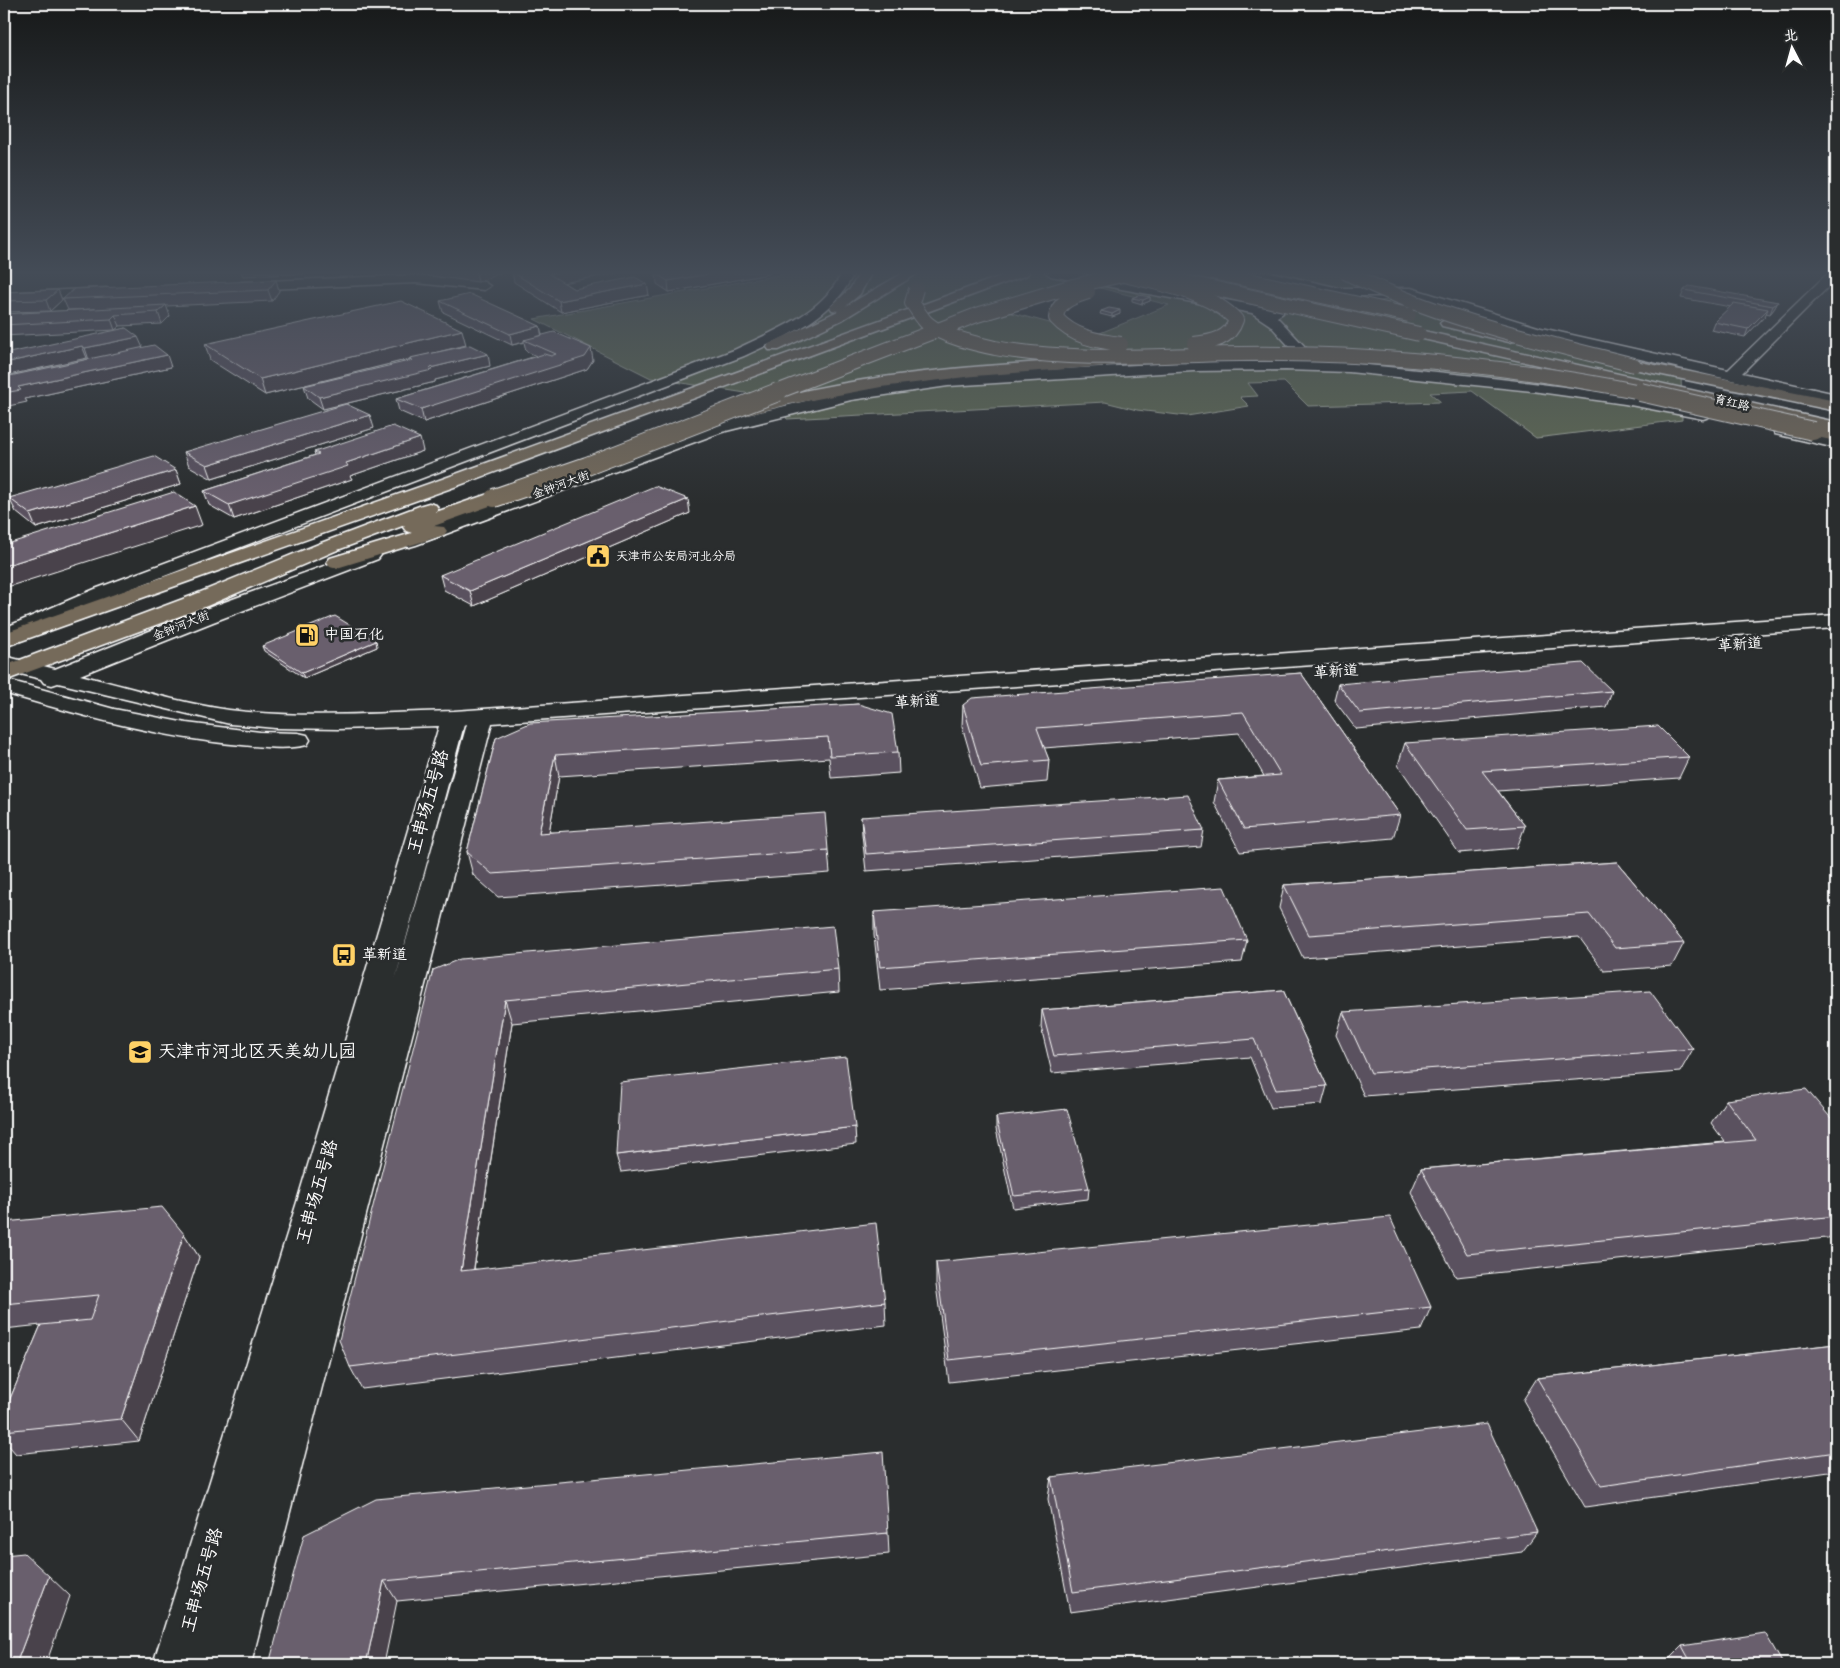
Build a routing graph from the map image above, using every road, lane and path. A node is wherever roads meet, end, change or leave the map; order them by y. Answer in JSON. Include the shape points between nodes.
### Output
{"nodes":[{"id":1,"x":744,"y":350,"type":"edge"},
{"id":2,"x":765,"y":350,"type":"edge"},
{"id":3,"x":812,"y":350,"type":"edge"},
{"id":4,"x":850,"y":350,"type":"edge"},
{"id":5,"x":889,"y":350,"type":"edge"},
{"id":6,"x":1019,"y":350,"type":"edge"},
{"id":7,"x":1301,"y":350,"type":"edge"},
{"id":8,"x":1309,"y":350,"type":"edge"},
{"id":9,"x":1490,"y":350,"type":"edge"},
{"id":10,"x":1534,"y":350,"type":"edge"},
{"id":11,"x":1565,"y":350,"type":"edge"},
{"id":12,"x":1578,"y":350,"type":"edge"},
{"id":13,"x":1619,"y":350,"type":"edge"},
{"id":14,"x":1757,"y":350,"type":"edge"},
{"id":15,"x":1310,"y":357,"type":"junction"},
{"id":16,"x":1286,"y":365,"type":"junction"},
{"id":17,"x":1634,"y":365,"type":"junction"},
{"id":18,"x":1347,"y":368,"type":"junction"},
{"id":19,"x":1141,"y":369,"type":"joint"},
{"id":20,"x":1731,"y":376,"type":"junction"},
{"id":21,"x":1836,"y":399,"type":"edge"},
{"id":22,"x":1676,"y":401,"type":"junction"},
{"id":23,"x":1836,"y":406,"type":"edge"},
{"id":24,"x":1836,"y":416,"type":"edge"},
{"id":25,"x":667,"y":419,"type":"dead end"},
{"id":26,"x":1836,"y":427,"type":"edge"},
{"id":27,"x":665,"y":436,"type":"junction"},
{"id":28,"x":1836,"y":436,"type":"edge"},
{"id":29,"x":1836,"y":443,"type":"edge"},
{"id":30,"x":547,"y":464,"type":"dead end"},
{"id":31,"x":438,"y":530,"type":"junction"},
{"id":32,"x":129,"y":595,"type":"junction"},
{"id":33,"x":199,"y":601,"type":"junction"},
{"id":34,"x":1836,"y":622,"type":"edge"},
{"id":35,"x":4,"y":638,"type":"edge"},
{"id":36,"x":1836,"y":638,"type":"edge"},
{"id":37,"x":56,"y":677,"type":"junction"},
{"id":38,"x":9,"y":680,"type":"edge"},
{"id":39,"x":465,"y":726,"type":"junction"},
{"id":40,"x":178,"y":1664,"type":"edge"},
{"id":41,"x":226,"y":1664,"type":"edge"}],
"edges":[{"from":1,"to":35,"type":"street","via":[[102,593]]},
{"from":2,"to":32,"type":"main road"},
{"from":3,"to":32,"type":"main road"},
{"from":4,"to":25,"type":"main road"},
{"from":5,"to":27,"type":"main road","bridge":true},
{"from":6,"to":22,"type":"main road","bridge":true,"via":[[1067,355],[1270,353],[1394,358],[1547,375]]},
{"from":7,"to":15,"type":"street","name":"育红路"},
{"from":8,"to":15,"type":"street"},
{"from":9,"to":26,"type":"main road","name":"育红路","bridge":true},
{"from":10,"to":24,"type":"main road","name":"育红路"},
{"from":11,"to":17,"type":"main road","bridge":true},
{"from":12,"to":17,"type":"main road","bridge":true},
{"from":13,"to":20,"type":"street","name":"育红路"},
{"from":14,"to":20,"type":"street"},
{"from":15,"to":16,"type":"street","name":"育红路"},
{"from":15,"to":18,"type":"street","name":"育红路"},
{"from":16,"to":18,"type":"street","name":"育红路"},
{"from":16,"to":19,"type":"street","name":"育红路"},
{"from":17,"to":23,"type":"main road"},
{"from":18,"to":29,"type":"street","name":"育红路","via":[[1579,392],[1712,415]]},
{"from":19,"to":31,"type":"street","name":"金钟河大街","via":[[940,382],[802,405],[716,428]]},
{"from":20,"to":21,"type":"street","name":"育红路"},
{"from":22,"to":27,"type":"main road","bridge":true,"via":[[1416,365],[1231,357],[979,371],[875,382],[762,405]]},
{"from":22,"to":28,"type":"main road","bridge":true},
{"from":27,"to":33,"type":"main road","bridge":true},
{"from":30,"to":33,"type":"main road","name":"金钟河大街","via":[[328,547]]},
{"from":31,"to":33,"type":"main road"},
{"from":31,"to":37,"type":"street","name":"金钟河大街","via":[[205,616]]},
{"from":32,"to":35,"type":"main road"},
{"from":33,"to":38,"type":"main road","name":"金钟河大街"},
{"from":34,"to":39,"type":"street","name":"革新道"},
{"from":36,"to":39,"type":"street","name":"革新道"},
{"from":37,"to":38,"type":"street","name":"革新道"},
{"from":37,"to":39,"type":"street","name":"革新道","via":[[230,717]]},
{"from":38,"to":39,"type":"street","name":"革新道","via":[[131,721],[224,737],[287,740]]},
{"from":39,"to":40,"type":"street","name":"王串场五号路","via":[[316,1202]]},
{"from":39,"to":41,"type":"street","name":"王串场五号路"}]}
